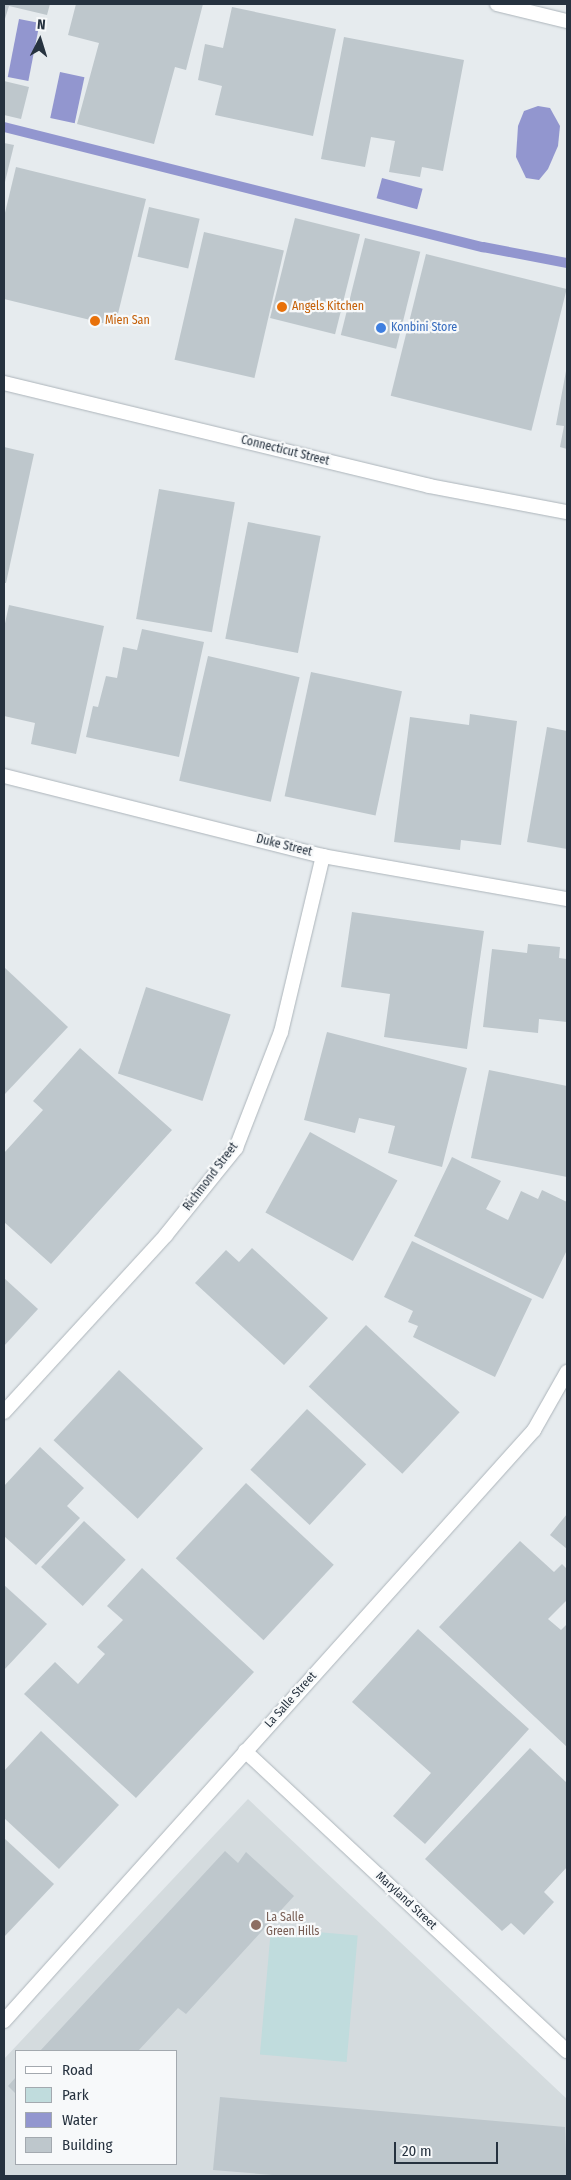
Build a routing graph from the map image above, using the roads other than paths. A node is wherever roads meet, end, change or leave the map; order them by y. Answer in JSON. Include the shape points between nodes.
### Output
{"nodes":[{"id":1,"x":497,"y":4,"type":"edge"},
{"id":2,"x":567,"y":21,"type":"edge"},
{"id":3,"x":4,"y":383,"type":"edge"},
{"id":4,"x":567,"y":512,"type":"edge"},
{"id":5,"x":4,"y":776,"type":"edge"},
{"id":6,"x":323,"y":856,"type":"junction"},
{"id":7,"x":567,"y":899,"type":"edge"},
{"id":8,"x":567,"y":1372,"type":"edge"},
{"id":9,"x":4,"y":1412,"type":"edge"},
{"id":10,"x":245,"y":1750,"type":"junction"},
{"id":11,"x":4,"y":2021,"type":"edge"},
{"id":12,"x":567,"y":2051,"type":"edge"}],
"edges":[{"from":1,"to":2,"type":"street"},
{"from":3,"to":4,"type":"street","name":"Connecticut Street","via":[[429,486]]},
{"from":5,"to":6,"type":"street","name":"Duke Street"},
{"from":6,"to":7,"type":"street","name":"Duke Street"},
{"from":6,"to":9,"type":"street","name":"Richmond Street","via":[[280,1032],[236,1148],[166,1235]]},
{"from":8,"to":10,"type":"street","name":"La Salle Street","via":[[534,1430]]},
{"from":10,"to":11,"type":"street","name":"La Salle Street"},
{"from":10,"to":12,"type":"street","name":"Maryland Street"}]}
